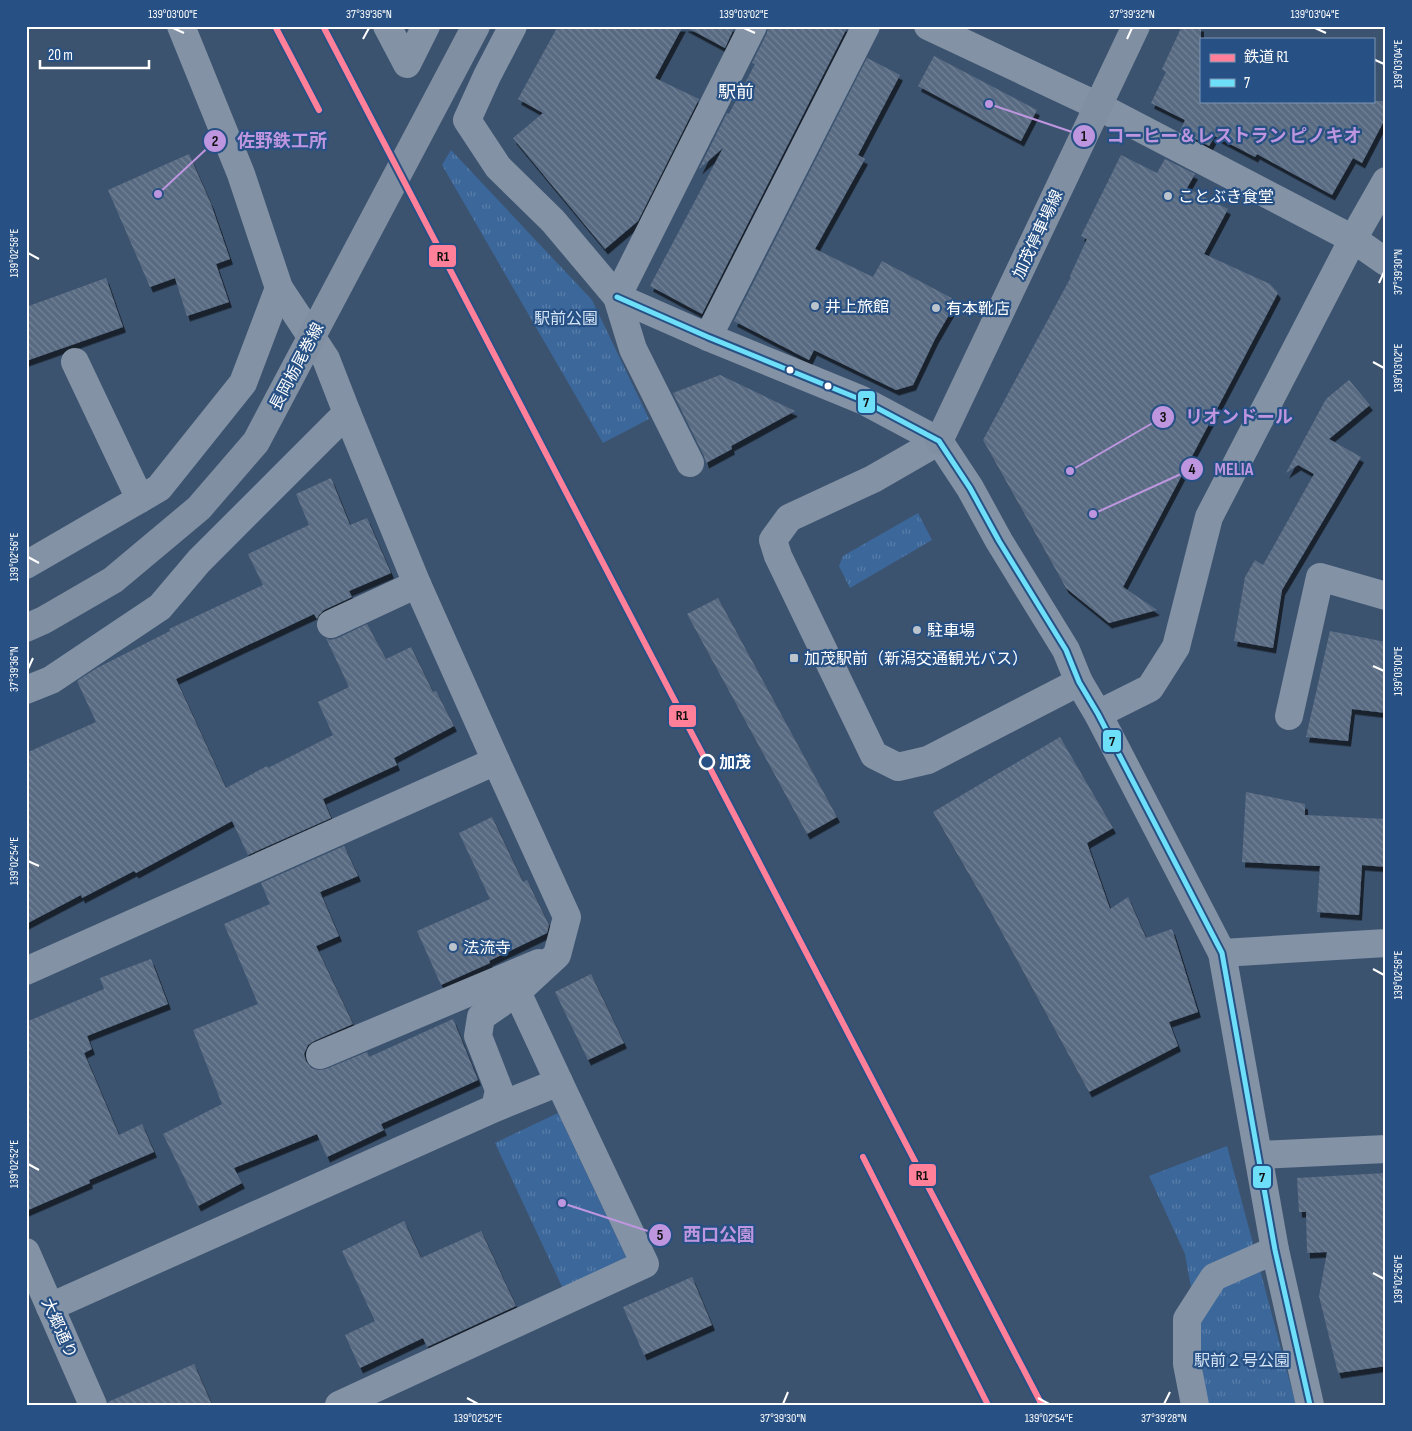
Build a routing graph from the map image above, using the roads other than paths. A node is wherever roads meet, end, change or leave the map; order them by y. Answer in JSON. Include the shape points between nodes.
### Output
{"nodes":[{"id":1,"x":181,"y":26,"type":"edge"},
{"id":2,"x":387,"y":26,"type":"edge"},
{"id":3,"x":426,"y":26,"type":"edge"},
{"id":4,"x":476,"y":26,"type":"edge"},
{"id":5,"x":514,"y":26,"type":"edge"},
{"id":6,"x":753,"y":26,"type":"edge"},
{"id":7,"x":866,"y":26,"type":"edge"},
{"id":8,"x":928,"y":26,"type":"edge"},
{"id":9,"x":1136,"y":26,"type":"edge"},
{"id":10,"x":1098,"y":106,"type":"junction"},
{"id":11,"x":1386,"y":181,"type":"edge"},
{"id":12,"x":1353,"y":239,"type":"junction"},
{"id":13,"x":1386,"y":262,"type":"edge"},
{"id":14,"x":279,"y":288,"type":"junction"},
{"id":15,"x":617,"y":297,"type":"junction"},
{"id":16,"x":708,"y":337,"type":"junction"},
{"id":17,"x":75,"y":362,"type":"dead end"},
{"id":18,"x":347,"y":413,"type":"junction"},
{"id":19,"x":939,"y":441,"type":"junction"},
{"id":20,"x":690,"y":463,"type":"dead end"},
{"id":21,"x":140,"y":499,"type":"junction"},
{"id":22,"x":26,"y":565,"type":"edge"},
{"id":23,"x":417,"y":584,"type":"junction"},
{"id":24,"x":1386,"y":596,"type":"edge"},
{"id":25,"x":331,"y":624,"type":"dead end"},
{"id":26,"x":26,"y":628,"type":"edge"},
{"id":27,"x":1079,"y":682,"type":"junction"},
{"id":28,"x":26,"y":690,"type":"edge"},
{"id":29,"x":1098,"y":714,"type":"junction"},
{"id":30,"x":1289,"y":716,"type":"dead end"},
{"id":31,"x":496,"y":761,"type":"junction"},
{"id":32,"x":1386,"y":943,"type":"edge"},
{"id":33,"x":1222,"y":953,"type":"junction"},
{"id":34,"x":557,"y":955,"type":"junction"},
{"id":35,"x":26,"y":971,"type":"edge"},
{"id":36,"x":517,"y":992,"type":"junction"},
{"id":37,"x":320,"y":1055,"type":"dead end"},
{"id":38,"x":559,"y":1082,"type":"junction"},
{"id":39,"x":495,"y":1108,"type":"junction"},
{"id":40,"x":1386,"y":1149,"type":"edge"},
{"id":41,"x":1259,"y":1155,"type":"junction"},
{"id":42,"x":1276,"y":1250,"type":"junction"},
{"id":43,"x":26,"y":1252,"type":"edge"},
{"id":44,"x":50,"y":1307,"type":"junction"},
{"id":45,"x":93,"y":1405,"type":"edge"},
{"id":46,"x":339,"y":1405,"type":"edge"},
{"id":47,"x":1195,"y":1405,"type":"edge"},
{"id":48,"x":1310,"y":1405,"type":"edge"}],
"edges":[{"from":1,"to":14,"type":"street","via":[[241,174]]},
{"from":2,"to":3,"type":"street","via":[[407,64]]},
{"from":4,"to":26,"type":"main road","name":"長岡栃尾巻線","via":[[256,442],[199,508],[113,580]]},
{"from":5,"to":15,"type":"street","via":[[467,120],[498,167],[552,221]]},
{"from":6,"to":15,"type":"street"},
{"from":7,"to":16,"type":"street"},
{"from":8,"to":10,"type":"street"},
{"from":9,"to":10,"type":"main road","name":"加茂停車場線"},
{"from":10,"to":12,"type":"street"},
{"from":10,"to":19,"type":"main road","name":"加茂停車場線"},
{"from":11,"to":12,"type":"street"},
{"from":12,"to":13,"type":"street"},
{"from":12,"to":29,"type":"street","via":[[1209,517],[1176,647],[1150,688]]},
{"from":14,"to":18,"type":"street","via":[[326,359]]},
{"from":14,"to":21,"type":"street","via":[[243,384],[160,488]]},
{"from":15,"to":16,"type":"street"},
{"from":15,"to":20,"type":"street","via":[[633,349]]},
{"from":16,"to":19,"type":"street","via":[[862,400]]},
{"from":17,"to":21,"type":"street"},
{"from":18,"to":23,"type":"street"},
{"from":18,"to":28,"type":"street","via":[[199,561],[160,607],[51,680]]},
{"from":19,"to":27,"type":"street","via":[[1066,650]]},
{"from":19,"to":27,"type":"street","via":[[873,479],[789,518],[773,540],[874,755],[898,767],[928,760]]},
{"from":21,"to":22,"type":"street"},
{"from":23,"to":25,"type":"street"},
{"from":23,"to":31,"type":"street"},
{"from":24,"to":30,"type":"street","via":[[1320,578]]},
{"from":27,"to":29,"type":"street"},
{"from":29,"to":33,"type":"street"},
{"from":31,"to":34,"type":"street","via":[[567,917]]},
{"from":31,"to":35,"type":"street"},
{"from":32,"to":33,"type":"street"},
{"from":33,"to":41,"type":"street"},
{"from":34,"to":36,"type":"street"},
{"from":34,"to":37,"type":"street"},
{"from":36,"to":38,"type":"street"},
{"from":36,"to":39,"type":"street","via":[[481,1017],[478,1036],[499,1090]]},
{"from":38,"to":39,"type":"street"},
{"from":38,"to":46,"type":"street","via":[[645,1264]]},
{"from":39,"to":44,"type":"street"},
{"from":40,"to":41,"type":"street"},
{"from":41,"to":42,"type":"street"},
{"from":42,"to":47,"type":"street","via":[[1214,1277],[1188,1318],[1187,1364]]},
{"from":42,"to":48,"type":"street"},
{"from":43,"to":44,"type":"street","name":"大郷通り"},
{"from":44,"to":45,"type":"street","name":"大郷通り"}]}
